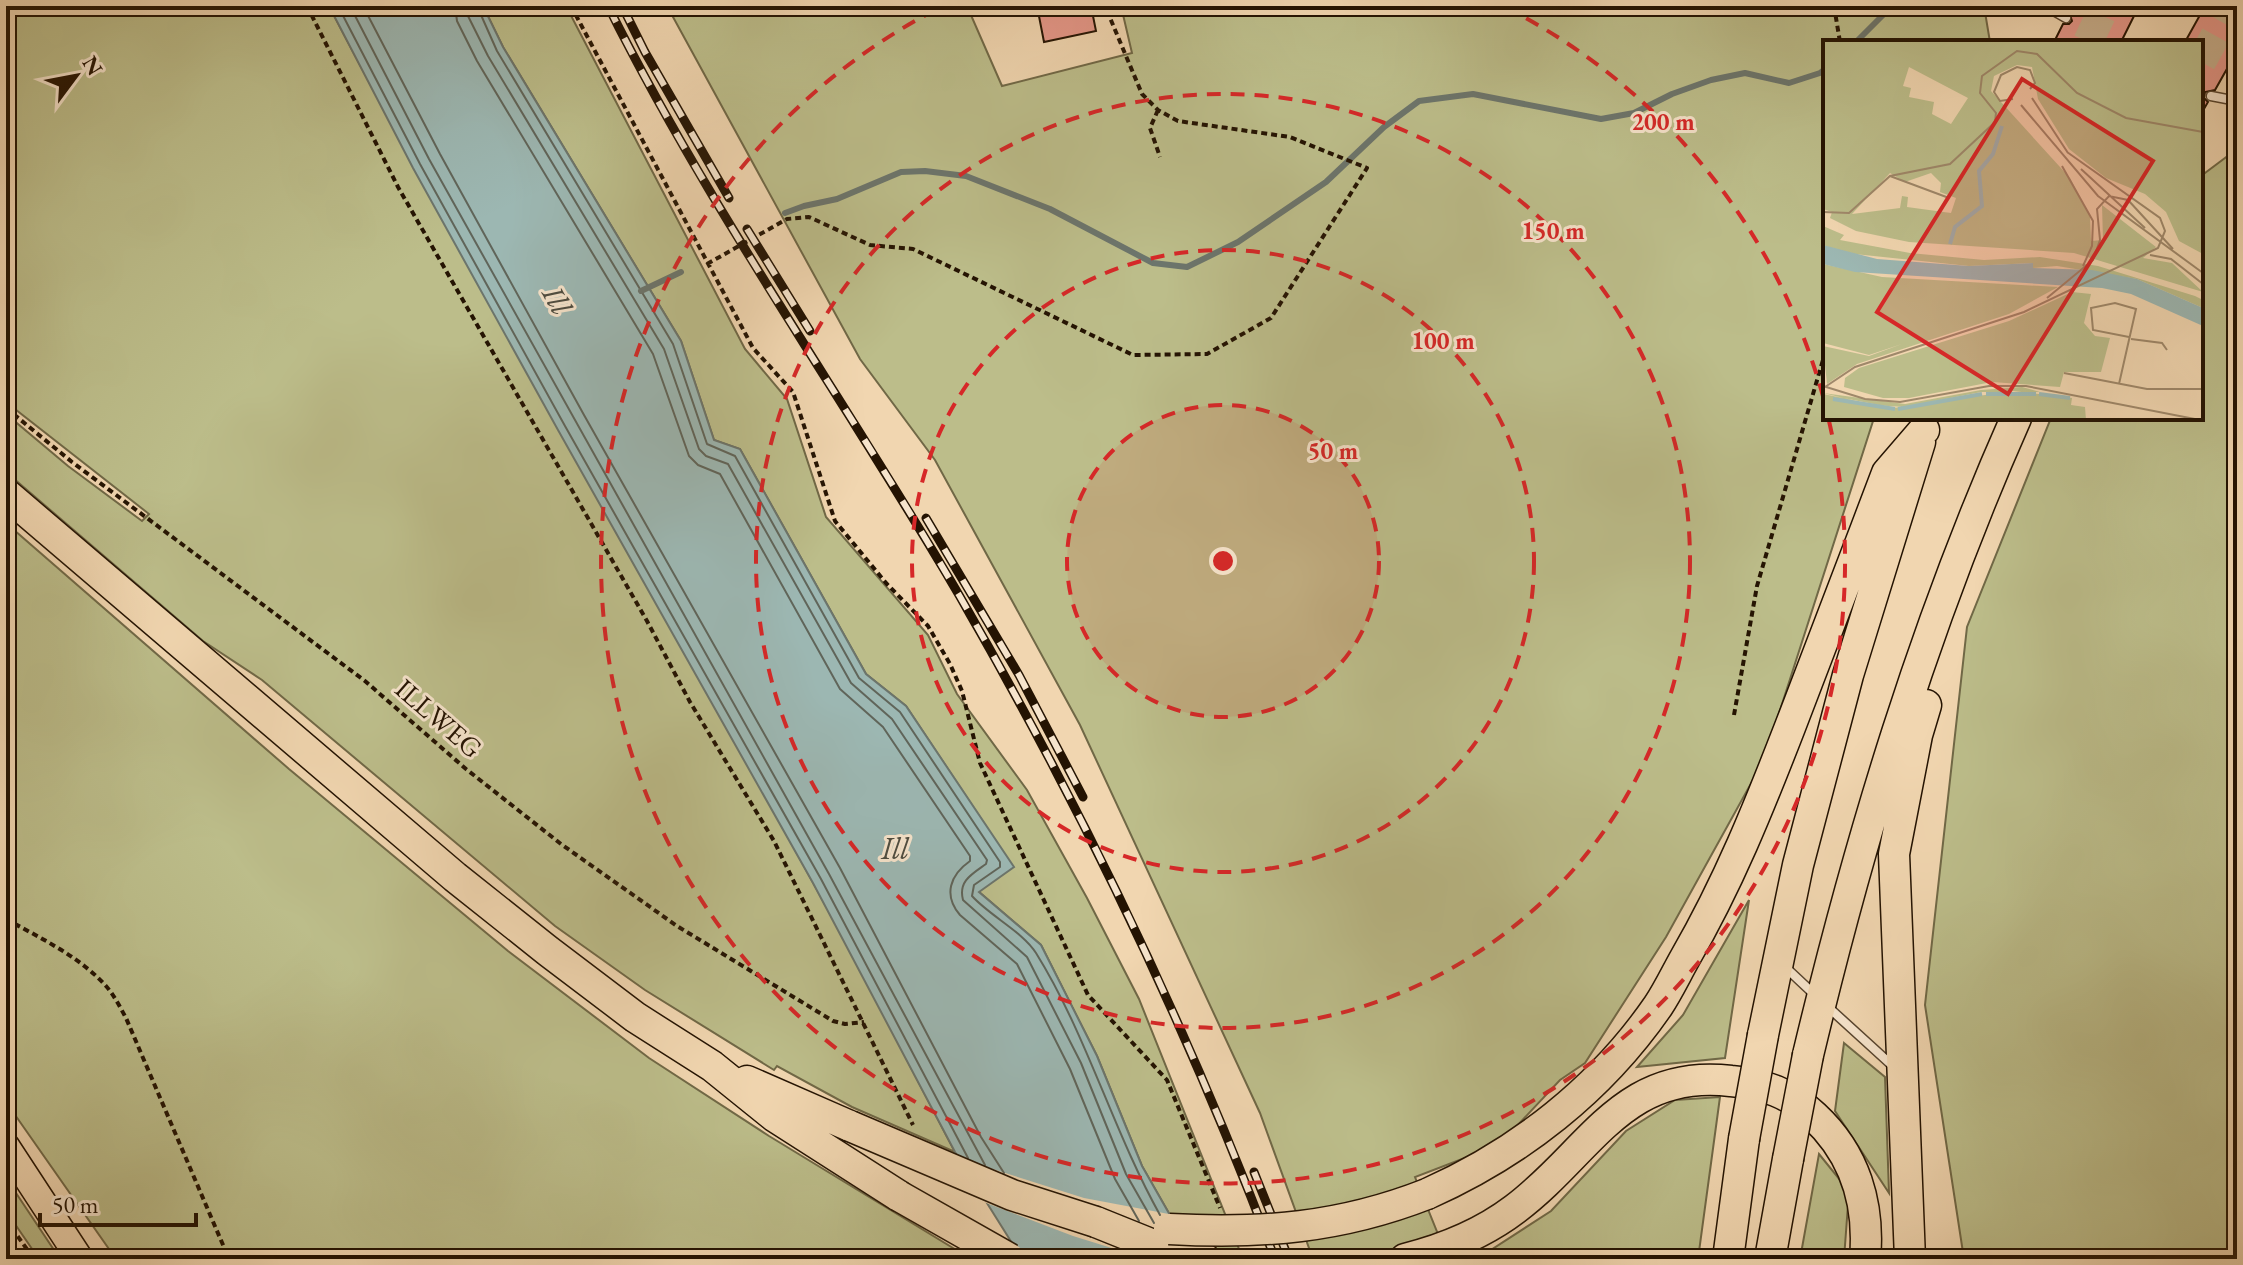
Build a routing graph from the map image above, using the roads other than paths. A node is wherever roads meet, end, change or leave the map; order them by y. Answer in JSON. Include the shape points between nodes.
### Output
{"nodes":[{"id":1,"x":2045,"y":6,"type":"edge"},
{"id":2,"x":2066,"y":18,"type":"dead end"},
{"id":3,"x":2211,"y":96,"type":"dead end"},
{"id":4,"x":2237,"y":101,"type":"edge"},
{"id":5,"x":2015,"y":420,"type":"edge"},
{"id":6,"x":1926,"y":424,"type":"edge"},
{"id":7,"x":6,"y":494,"type":"edge"},
{"id":8,"x":1935,"y":620,"type":"junction"},
{"id":9,"x":1778,"y":960,"type":"junction"},
{"id":10,"x":1821,"y":1001,"type":"junction"},
{"id":11,"x":712,"y":1066,"type":"junction"},
{"id":12,"x":1903,"y":1076,"type":"junction"},
{"id":13,"x":6,"y":1146,"type":"edge"},
{"id":14,"x":1096,"y":1222,"type":"junction"},
{"id":15,"x":80,"y":1259,"type":"edge"},
{"id":16,"x":1010,"y":1259,"type":"edge"},
{"id":17,"x":1205,"y":1259,"type":"edge"},
{"id":18,"x":1405,"y":1259,"type":"edge"},
{"id":19,"x":1728,"y":1259,"type":"edge"},
{"id":20,"x":1770,"y":1259,"type":"edge"},
{"id":21,"x":1865,"y":1259,"type":"edge"},
{"id":22,"x":1910,"y":1259,"type":"edge"}],
"edges":[{"from":1,"to":2,"type":"lane"},
{"from":3,"to":4,"type":"lane"},
{"from":5,"to":8,"type":"highway"},
{"from":6,"to":9,"type":"highway","via":[[1848,675]]},
{"from":6,"to":14,"type":"highway","bridge":true,"via":[[1887,473],[1716,905],[1659,1005],[1566,1109],[1461,1179],[1390,1209],[1336,1222],[1232,1232]]},
{"from":7,"to":11,"type":"highway","via":[[455,877],[635,1017]]},
{"from":8,"to":10,"type":"highway","via":[[1864,833]]},
{"from":8,"to":12,"type":"highway","via":[[1929,692],[1894,854]]},
{"from":9,"to":10,"type":"lane"},
{"from":9,"to":19,"type":"highway","bridge":true,"via":[[1744,1139]]},
{"from":10,"to":12,"type":"lane"},
{"from":10,"to":20,"type":"highway","bridge":true},
{"from":11,"to":14,"type":"highway","bridge":true,"via":[[998,1190]]},
{"from":11,"to":16,"type":"highway","bridge":true,"via":[[774,1116]]},
{"from":12,"to":22,"type":"highway"},
{"from":13,"to":15,"type":"main road"},
{"from":14,"to":17,"type":"highway","via":[[1173,1253]]},
{"from":18,"to":21,"type":"highway","via":[[1483,1230],[1528,1199],[1628,1104],[1667,1086],[1720,1079],[1776,1090],[1831,1134],[1850,1163],[1864,1203]]}]}
